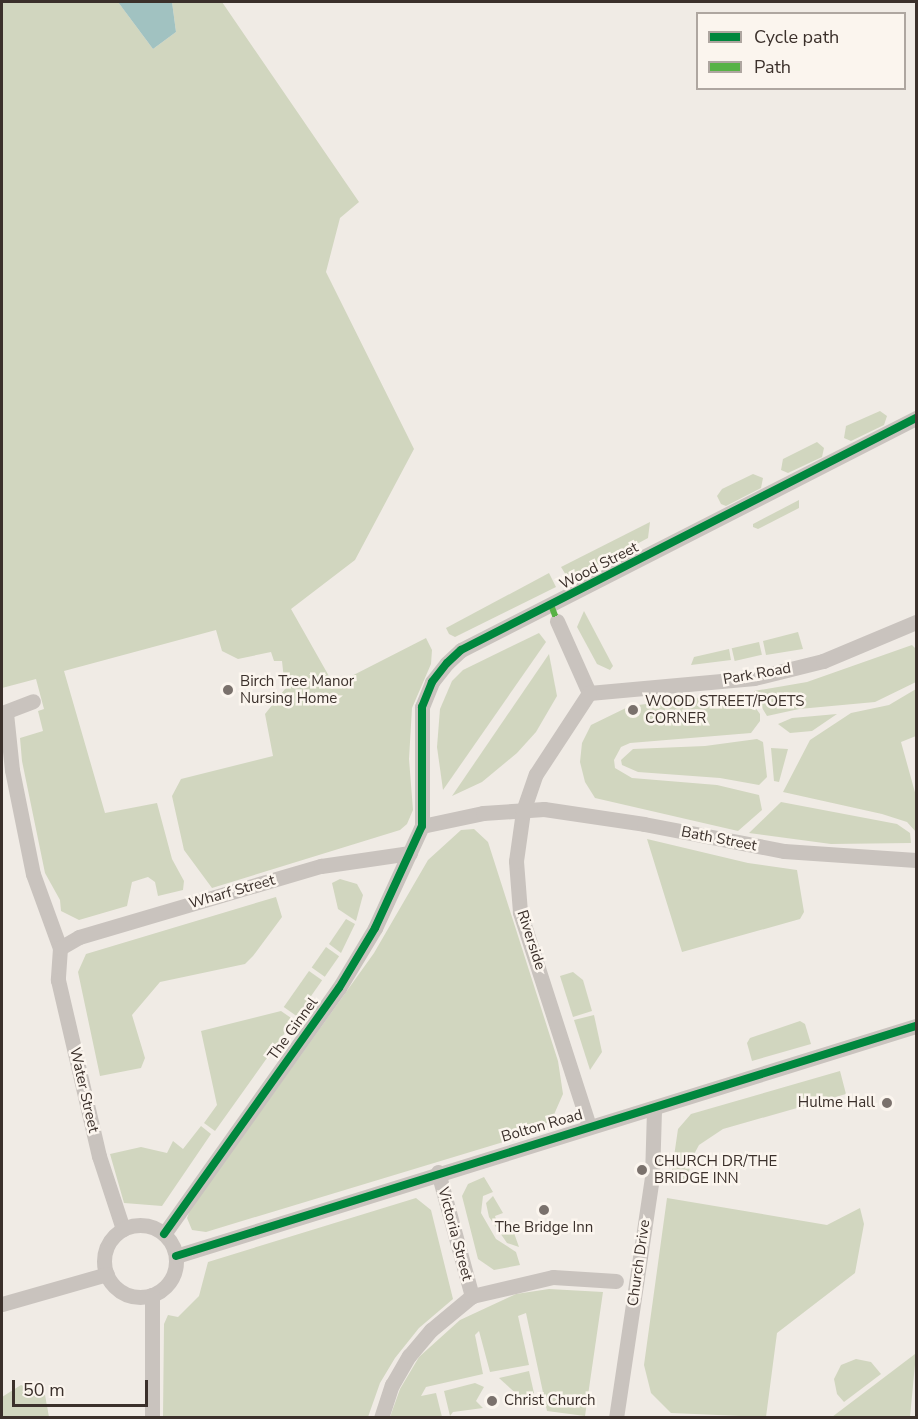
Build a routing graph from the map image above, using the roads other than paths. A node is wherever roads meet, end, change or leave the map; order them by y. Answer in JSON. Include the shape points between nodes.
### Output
{"nodes":[{"id":1,"x":916,"y":418,"type":"edge"},
{"id":2,"x":557,"y":621,"type":"dead end"},
{"id":3,"x":916,"y":622,"type":"edge"},
{"id":4,"x":589,"y":693,"type":"junction"},
{"id":5,"x":33,"y":701,"type":"dead end"},
{"id":6,"x":4,"y":713,"type":"edge"},
{"id":7,"x":523,"y":811,"type":"junction"},
{"id":8,"x":422,"y":826,"type":"junction"},
{"id":9,"x":410,"y":853,"type":"junction"},
{"id":10,"x":916,"y":860,"type":"edge"},
{"id":11,"x":60,"y":948,"type":"junction"},
{"id":12,"x":916,"y":1026,"type":"edge"},
{"id":13,"x":654,"y":1108,"type":"junction"},
{"id":14,"x":589,"y":1126,"type":"junction"},
{"id":15,"x":438,"y":1172,"type":"junction"},
{"id":16,"x":123,"y":1229,"type":"junction"},
{"id":17,"x":164,"y":1234,"type":"junction"},
{"id":18,"x":176,"y":1256,"type":"junction"},
{"id":19,"x":107,"y":1274,"type":"junction"},
{"id":20,"x":616,"y":1281,"type":"dead end"},
{"id":21,"x":152,"y":1295,"type":"junction"},
{"id":22,"x":472,"y":1296,"type":"junction"},
{"id":23,"x":2,"y":1304,"type":"edge"},
{"id":24,"x":152,"y":1418,"type":"edge"},
{"id":25,"x":381,"y":1418,"type":"edge"},
{"id":26,"x":616,"y":1418,"type":"edge"}],
"edges":[{"from":1,"to":8,"type":"street","name":"Wood Street","via":[[461,650],[432,682],[422,707]]},
{"from":2,"to":4,"type":"street"},
{"from":3,"to":4,"type":"street","name":"Park Road","via":[[823,661],[754,678]]},
{"from":4,"to":7,"type":"street","name":"Riverside","via":[[536,774]]},
{"from":5,"to":6,"type":"street"},
{"from":6,"to":11,"type":"street","via":[[33,874]]},
{"from":7,"to":8,"type":"street","via":[[483,813]]},
{"from":7,"to":10,"type":"street","name":"Bath Street","via":[[544,809],[644,824],[784,851]]},
{"from":7,"to":14,"type":"street","name":"Riverside","via":[[516,861],[520,912]]},
{"from":8,"to":9,"type":"street","name":"The Ginnel"},
{"from":9,"to":11,"type":"street","name":"Wharf Street","via":[[321,866],[79,937]]},
{"from":9,"to":17,"type":"street","name":"The Ginnel","via":[[375,928],[339,988]]},
{"from":11,"to":16,"type":"street","name":"Water Street","via":[[58,980],[99,1156]]},
{"from":12,"to":13,"type":"street","name":"Bolton Road"},
{"from":13,"to":14,"type":"street","name":"Bolton Road"},
{"from":13,"to":26,"type":"street","name":"Church Drive","via":[[652,1177]]},
{"from":14,"to":15,"type":"street","name":"Bolton Road"},
{"from":15,"to":18,"type":"street","name":"Bolton Road"},
{"from":15,"to":22,"type":"street","name":"Victoria Street"},
{"from":16,"to":17,"type":"street","via":[[145,1226]]},
{"from":16,"to":19,"type":"street","via":[[107,1247]]},
{"from":17,"to":18,"type":"street"},
{"from":18,"to":21,"type":"street","via":[[172,1278]]},
{"from":19,"to":21,"type":"street","via":[[120,1291],[132,1296]]},
{"from":19,"to":23,"type":"street"},
{"from":20,"to":22,"type":"street","via":[[553,1277]]},
{"from":21,"to":24,"type":"street"},
{"from":22,"to":25,"type":"street","via":[[431,1330],[409,1356],[392,1385]]}]}
